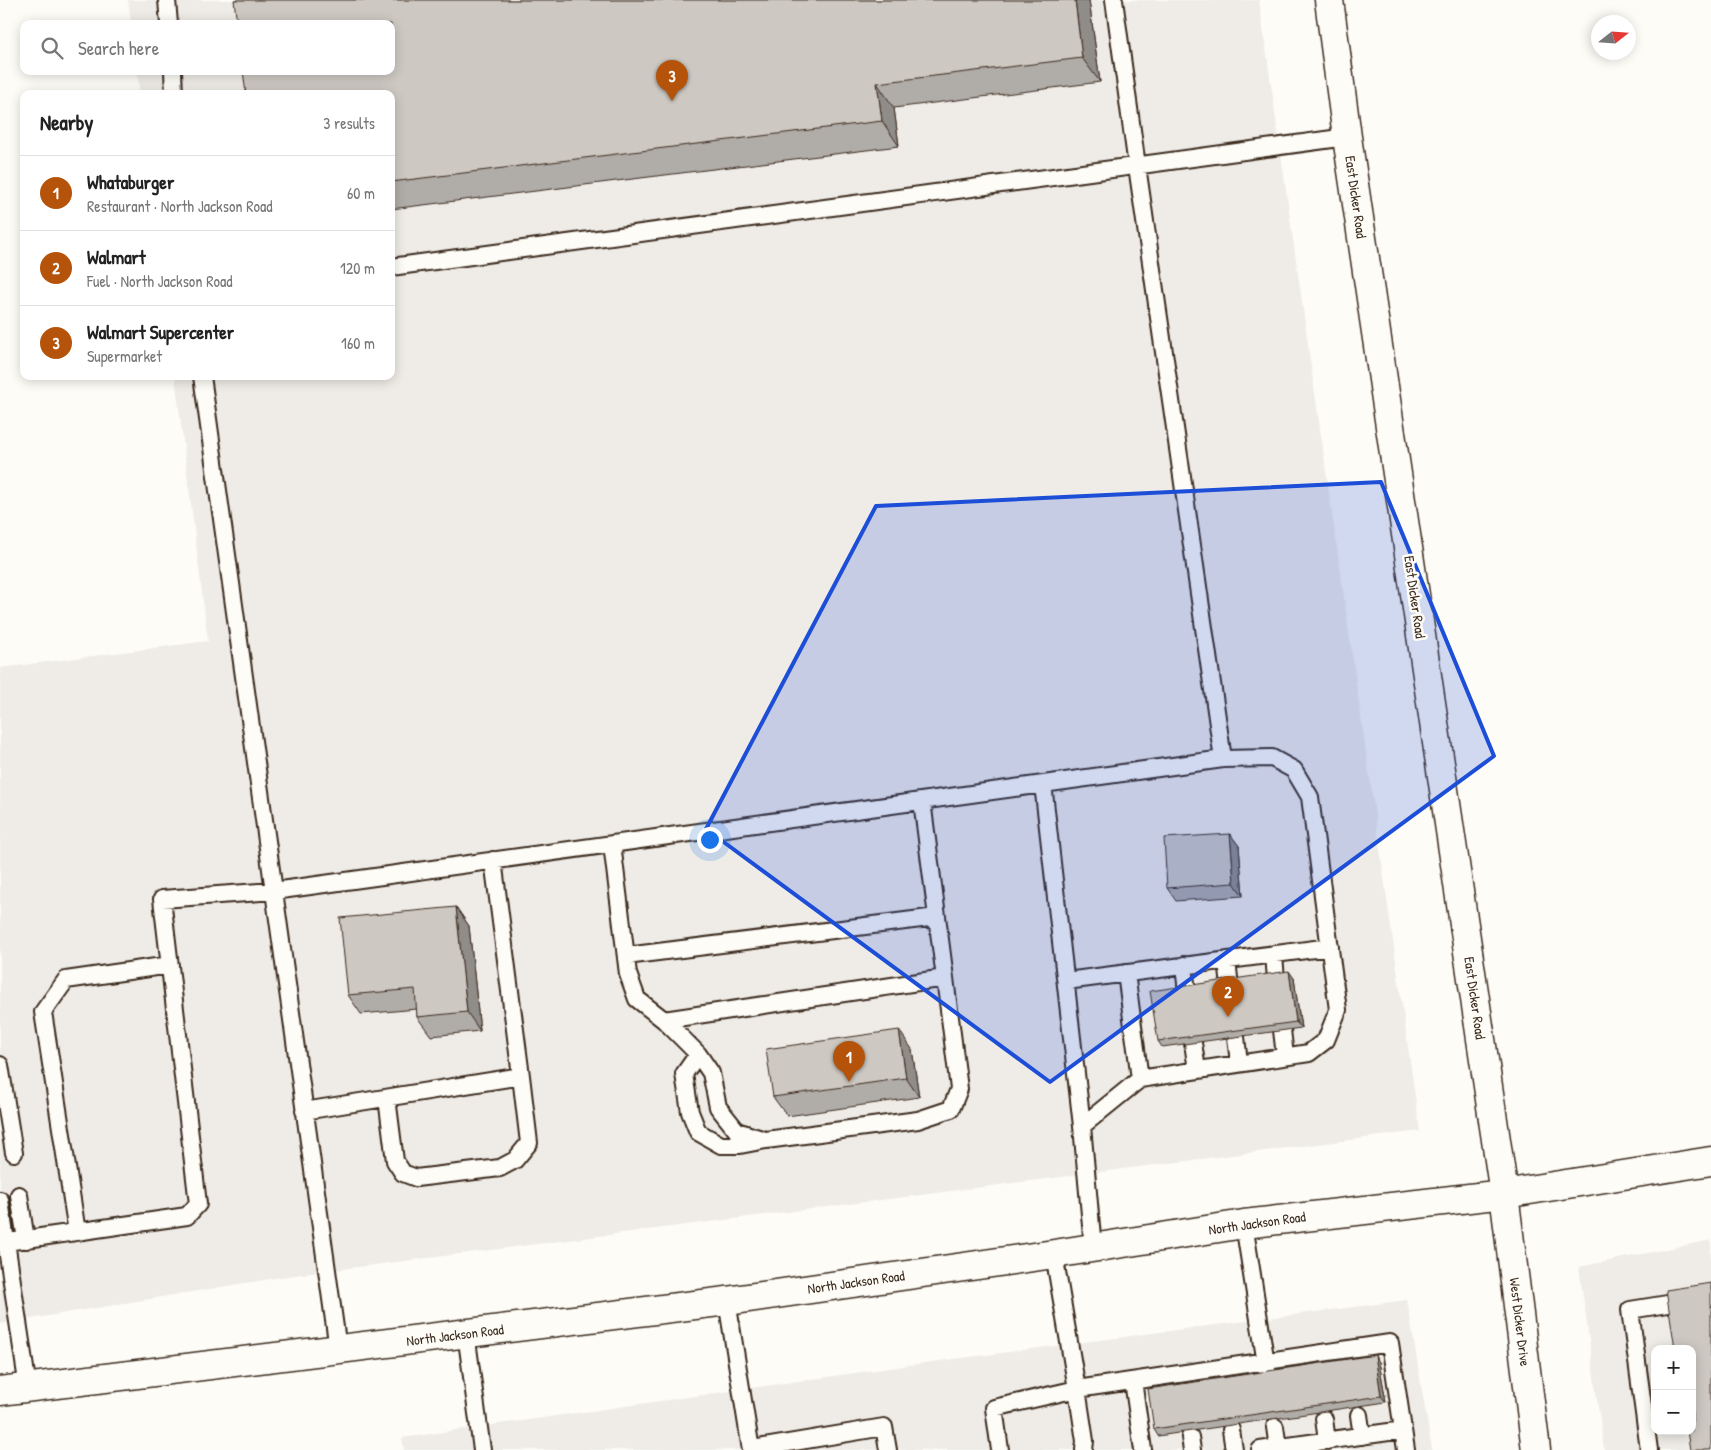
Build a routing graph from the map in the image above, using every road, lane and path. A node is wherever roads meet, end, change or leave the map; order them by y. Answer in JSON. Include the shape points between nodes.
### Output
{"nodes":[{"id":1,"x":167,"y":0,"type":"edge"},
{"id":2,"x":1114,"y":0,"type":"edge"},
{"id":3,"x":1330,"y":0,"type":"edge"},
{"id":4,"x":169,"y":20,"type":"edge"},
{"id":5,"x":173,"y":75,"type":"edge"},
{"id":6,"x":174,"y":90,"type":"edge"},
{"id":7,"x":1347,"y":137,"type":"junction"},
{"id":8,"x":1136,"y":166,"type":"junction"},
{"id":9,"x":395,"y":266,"type":"edge"},
{"id":10,"x":203,"y":380,"type":"edge"},
{"id":11,"x":1224,"y":759,"type":"junction"},
{"id":12,"x":1043,"y":784,"type":"junction"},
{"id":13,"x":922,"y":801,"type":"junction"},
{"id":14,"x":612,"y":844,"type":"junction"},
{"id":15,"x":493,"y":860,"type":"junction"},
{"id":16,"x":274,"y":891,"type":"junction"},
{"id":17,"x":937,"y":917,"type":"junction"},
{"id":18,"x":1330,"y":947,"type":"junction"},
{"id":19,"x":1274,"y":954,"type":"junction"},
{"id":20,"x":626,"y":956,"type":"junction"},
{"id":21,"x":1227,"y":960,"type":"junction"},
{"id":22,"x":170,"y":965,"type":"junction"},
{"id":23,"x":1184,"y":965,"type":"junction"},
{"id":24,"x":1126,"y":973,"type":"junction"},
{"id":25,"x":945,"y":978,"type":"junction"},
{"id":26,"x":1276,"y":980,"type":"edge"},
{"id":27,"x":1066,"y":981,"type":"junction"},
{"id":28,"x":1230,"y":986,"type":"edge"},
{"id":29,"x":1187,"y":993,"type":"edge"},
{"id":30,"x":664,"y":1020,"type":"junction"},
{"id":31,"x":1282,"y":1030,"type":"edge"},
{"id":32,"x":1236,"y":1037,"type":"edge"},
{"id":33,"x":1193,"y":1043,"type":"edge"},
{"id":34,"x":698,"y":1054,"type":"junction"},
{"id":35,"x":1285,"y":1056,"type":"junction"},
{"id":36,"x":1239,"y":1064,"type":"junction"},
{"id":37,"x":0,"y":1065,"type":"edge"},
{"id":38,"x":1197,"y":1070,"type":"junction"},
{"id":39,"x":521,"y":1076,"type":"junction"},
{"id":40,"x":1140,"y":1079,"type":"junction"},
{"id":41,"x":386,"y":1098,"type":"junction"},
{"id":42,"x":304,"y":1111,"type":"junction"},
{"id":43,"x":1082,"y":1126,"type":"junction"},
{"id":44,"x":766,"y":1140,"type":"junction"},
{"id":45,"x":14,"y":1153,"type":"dead end"},
{"id":46,"x":1711,"y":1162,"type":"edge"},
{"id":47,"x":1504,"y":1194,"type":"junction"},
{"id":48,"x":19,"y":1195,"type":"dead end"},
{"id":49,"x":0,"y":1200,"type":"edge"},
{"id":50,"x":1244,"y":1224,"type":"junction"},
{"id":51,"x":77,"y":1232,"type":"junction"},
{"id":52,"x":26,"y":1240,"type":"junction"},
{"id":53,"x":3,"y":1243,"type":"edge"},
{"id":54,"x":1093,"y":1248,"type":"junction"},
{"id":55,"x":1054,"y":1254,"type":"junction"},
{"id":56,"x":1711,"y":1297,"type":"edge"},
{"id":57,"x":727,"y":1300,"type":"junction"},
{"id":58,"x":466,"y":1333,"type":"junction"},
{"id":59,"x":1351,"y":1348,"type":"junction"},
{"id":60,"x":338,"y":1349,"type":"junction"},
{"id":61,"x":1316,"y":1354,"type":"junction"},
{"id":62,"x":1266,"y":1361,"type":"junction"},
{"id":63,"x":1353,"y":1367,"type":"edge"},
{"id":64,"x":1222,"y":1368,"type":"junction"},
{"id":65,"x":1318,"y":1371,"type":"edge"},
{"id":66,"x":1182,"y":1374,"type":"junction"},
{"id":67,"x":1133,"y":1381,"type":"junction"},
{"id":68,"x":1269,"y":1385,"type":"edge"},
{"id":69,"x":1224,"y":1386,"type":"edge"},
{"id":70,"x":28,"y":1388,"type":"junction"},
{"id":71,"x":1077,"y":1389,"type":"junction"},
{"id":72,"x":1184,"y":1390,"type":"edge"},
{"id":73,"x":0,"y":1391,"type":"edge"},
{"id":74,"x":1359,"y":1415,"type":"dead end"},
{"id":75,"x":1324,"y":1419,"type":"dead end"},
{"id":76,"x":1274,"y":1427,"type":"dead end"},
{"id":77,"x":1231,"y":1430,"type":"dead end"},
{"id":78,"x":1403,"y":1430,"type":"junction"},
{"id":79,"x":1362,"y":1436,"type":"junction"},
{"id":80,"x":1327,"y":1441,"type":"junction"},
{"id":81,"x":1085,"y":1448,"type":"edge"},
{"id":82,"x":1278,"y":1448,"type":"junction"},
{"id":83,"x":751,"y":1449,"type":"edge"},
{"id":84,"x":482,"y":1450,"type":"edge"},
{"id":85,"x":888,"y":1450,"type":"edge"},
{"id":86,"x":1000,"y":1450,"type":"edge"},
{"id":87,"x":1143,"y":1450,"type":"edge"},
{"id":88,"x":1234,"y":1450,"type":"edge"},
{"id":89,"x":1260,"y":1450,"type":"edge"},
{"id":90,"x":1406,"y":1450,"type":"edge"},
{"id":91,"x":1536,"y":1450,"type":"edge"},
{"id":92,"x":1649,"y":1450,"type":"edge"}],
"edges":[{"from":1,"to":4,"type":"lane"},
{"from":2,"to":8,"type":"lane"},
{"from":3,"to":7,"type":"main road","name":"East Dicker Road"},
{"from":5,"to":6,"type":"lane"},
{"from":7,"to":8,"type":"lane"},
{"from":7,"to":47,"type":"main road","name":"East Dicker Road"},
{"from":8,"to":9,"type":"lane"},
{"from":8,"to":11,"type":"lane"},
{"from":10,"to":16,"type":"lane"},
{"from":11,"to":12,"type":"lane"},
{"from":11,"to":18,"type":"lane","via":[[1272,758],[1294,770],[1310,797]]},
{"from":12,"to":13,"type":"lane"},
{"from":12,"to":27,"type":"lane"},
{"from":13,"to":14,"type":"lane"},
{"from":13,"to":17,"type":"lane"},
{"from":14,"to":15,"type":"lane"},
{"from":14,"to":20,"type":"lane"},
{"from":15,"to":16,"type":"lane"},
{"from":15,"to":39,"type":"lane"},
{"from":16,"to":22,"type":"lane","via":[[162,899]]},
{"from":16,"to":42,"type":"lane"},
{"from":17,"to":20,"type":"lane"},
{"from":17,"to":25,"type":"lane"},
{"from":18,"to":19,"type":"lane"},
{"from":18,"to":35,"type":"lane","via":[[1338,1010],[1326,1040],[1310,1053]]},
{"from":19,"to":21,"type":"lane"},
{"from":19,"to":26,"type":"lane"},
{"from":20,"to":30,"type":"lane","via":[[628,974],[637,999]]},
{"from":21,"to":23,"type":"lane"},
{"from":21,"to":28,"type":"lane"},
{"from":22,"to":51,"type":"lane","via":[[66,980],[43,1012]]},
{"from":22,"to":51,"type":"lane","via":[[198,1204],[187,1216]]},
{"from":23,"to":24,"type":"lane"},
{"from":23,"to":29,"type":"lane"},
{"from":24,"to":27,"type":"lane"},
{"from":24,"to":40,"type":"lane"},
{"from":25,"to":30,"type":"lane"},
{"from":25,"to":44,"type":"lane","via":[[959,1089],[951,1109],[918,1120]]},
{"from":27,"to":43,"type":"lane"},
{"from":30,"to":34,"type":"lane"},
{"from":31,"to":35,"type":"lane"},
{"from":32,"to":36,"type":"lane"},
{"from":33,"to":38,"type":"lane"},
{"from":34,"to":44,"type":"lane","via":[[711,1073],[718,1107],[737,1131]]},
{"from":34,"to":44,"type":"lane","via":[[684,1074],[690,1112],[698,1132],[721,1145]]},
{"from":35,"to":36,"type":"lane"},
{"from":36,"to":38,"type":"lane"},
{"from":37,"to":45,"type":"lane"},
{"from":38,"to":40,"type":"lane"},
{"from":39,"to":41,"type":"lane"},
{"from":39,"to":41,"type":"lane","via":[[529,1143],[515,1160],[500,1168],[416,1178],[403,1172],[395,1160]]},
{"from":40,"to":43,"type":"lane"},
{"from":41,"to":42,"type":"lane"},
{"from":42,"to":60,"type":"lane"},
{"from":43,"to":54,"type":"lane"},
{"from":46,"to":47,"type":"main road","name":"North Jackson Road"},
{"from":47,"to":50,"type":"main road","name":"North Jackson Road"},
{"from":47,"to":91,"type":"main road","name":"West Dicker Drive"},
{"from":48,"to":52,"type":"lane"},
{"from":49,"to":53,"type":"lane"},
{"from":50,"to":54,"type":"main road","name":"North Jackson Road"},
{"from":50,"to":62,"type":"lane"},
{"from":51,"to":52,"type":"lane"},
{"from":52,"to":53,"type":"lane"},
{"from":53,"to":70,"type":"lane"},
{"from":54,"to":55,"type":"main road","name":"North Jackson Road"},
{"from":55,"to":57,"type":"main road","name":"North Jackson Road"},
{"from":55,"to":71,"type":"lane"},
{"from":56,"to":92,"type":"lane","via":[[1630,1310]]},
{"from":57,"to":58,"type":"main road","name":"North Jackson Road"},
{"from":57,"to":83,"type":"lane"},
{"from":58,"to":60,"type":"main road","name":"North Jackson Road"},
{"from":58,"to":84,"type":"lane"},
{"from":59,"to":61,"type":"lane"},
{"from":59,"to":63,"type":"lane"},
{"from":59,"to":78,"type":"lane","via":[[1390,1343]]},
{"from":60,"to":70,"type":"main road","name":"North Jackson Road"},
{"from":61,"to":62,"type":"lane"},
{"from":61,"to":65,"type":"lane"},
{"from":62,"to":64,"type":"lane"},
{"from":62,"to":68,"type":"lane"},
{"from":64,"to":66,"type":"lane"},
{"from":64,"to":69,"type":"lane"},
{"from":66,"to":67,"type":"lane"},
{"from":66,"to":72,"type":"lane"},
{"from":67,"to":71,"type":"lane"},
{"from":67,"to":87,"type":"lane"},
{"from":70,"to":73,"type":"main road","name":"North Jackson Road"},
{"from":71,"to":81,"type":"lane"},
{"from":71,"to":86,"type":"lane","via":[[994,1408]]},
{"from":74,"to":79,"type":"lane"},
{"from":75,"to":80,"type":"lane"},
{"from":76,"to":82,"type":"lane"},
{"from":77,"to":88,"type":"lane"},
{"from":78,"to":79,"type":"lane"},
{"from":78,"to":90,"type":"lane"},
{"from":79,"to":80,"type":"lane"},
{"from":80,"to":82,"type":"lane"},
{"from":82,"to":89,"type":"lane"},
{"from":83,"to":85,"type":"lane","via":[[884,1427]]}]}
